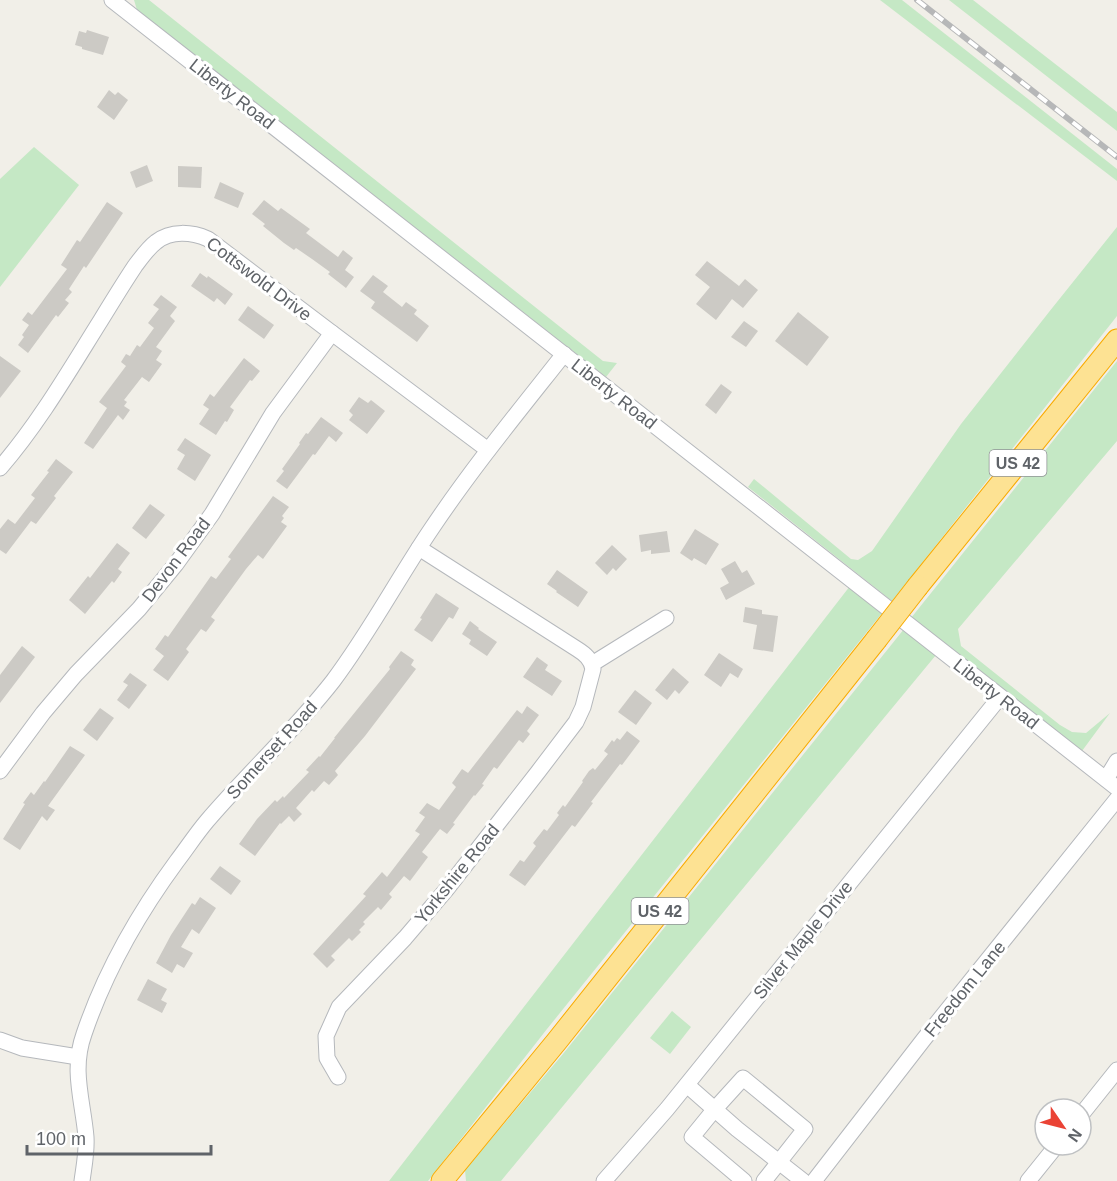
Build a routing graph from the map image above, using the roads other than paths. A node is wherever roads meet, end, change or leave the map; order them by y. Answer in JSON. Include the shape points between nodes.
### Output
{"nodes":[{"id":1,"x":111,"y":0,"type":"edge"},
{"id":2,"x":332,"y":333,"type":"junction"},
{"id":3,"x":1117,"y":340,"type":"edge"},
{"id":4,"x":564,"y":354,"type":"junction"},
{"id":5,"x":488,"y":450,"type":"junction"},
{"id":6,"x":0,"y":468,"type":"edge"},
{"id":7,"x":419,"y":548,"type":"junction"},
{"id":8,"x":666,"y":618,"type":"dead end"},
{"id":9,"x":592,"y":664,"type":"junction"},
{"id":10,"x":1000,"y":697,"type":"junction"},
{"id":11,"x":1117,"y":762,"type":"edge"},
{"id":12,"x":0,"y":771,"type":"edge"},
{"id":13,"x":1111,"y":783,"type":"edge"},
{"id":14,"x":1117,"y":799,"type":"edge"},
{"id":15,"x":0,"y":1040,"type":"edge"},
{"id":16,"x":78,"y":1057,"type":"junction"},
{"id":17,"x":1117,"y":1070,"type":"edge"},
{"id":18,"x":338,"y":1077,"type":"dead end"},
{"id":19,"x":687,"y":1085,"type":"junction"},
{"id":20,"x":1093,"y":1100,"type":"edge"},
{"id":21,"x":714,"y":1110,"type":"junction"},
{"id":22,"x":1047,"y":1157,"type":"edge"},
{"id":23,"x":779,"y":1162,"type":"junction"},
{"id":24,"x":82,"y":1181,"type":"edge"},
{"id":25,"x":442,"y":1181,"type":"edge"},
{"id":26,"x":604,"y":1181,"type":"edge"},
{"id":27,"x":744,"y":1181,"type":"edge"},
{"id":28,"x":764,"y":1181,"type":"edge"},
{"id":29,"x":803,"y":1181,"type":"edge"},
{"id":30,"x":814,"y":1181,"type":"edge"},
{"id":31,"x":1028,"y":1181,"type":"edge"}],
"edges":[{"from":1,"to":4,"type":"street","name":"Liberty Road"},
{"from":2,"to":5,"type":"street","name":"Cottswold Drive"},
{"from":2,"to":6,"type":"street","name":"Cottswold Drive","via":[[208,239],[198,234],[166,236],[143,255],[40,416]]},
{"from":2,"to":12,"type":"street","name":"Devon Road","via":[[273,412],[212,514],[176,564],[76,674]]},
{"from":3,"to":25,"type":"highway","number":"US 42","bridge":true},
{"from":4,"to":5,"type":"street","name":"Somerset Road"},
{"from":4,"to":10,"type":"street","name":"Liberty Road"},
{"from":5,"to":7,"type":"street","name":"Somerset Road"},
{"from":7,"to":9,"type":"street","via":[[587,655]]},
{"from":7,"to":16,"type":"street","name":"Somerset Road","via":[[367,633],[330,684],[205,824],[155,891],[97,999]]},
{"from":8,"to":9,"type":"street"},
{"from":9,"to":18,"type":"street","name":"Yorkshire Road","via":[[576,722],[446,890],[339,1007],[326,1036],[327,1058]]},
{"from":10,"to":13,"type":"street","name":"Liberty Road"},
{"from":10,"to":19,"type":"street","name":"Silver Maple Drive"},
{"from":11,"to":13,"type":"street"},
{"from":14,"to":30,"type":"street","name":"Freedom Lane"},
{"from":15,"to":16,"type":"street","via":[[22,1048]]},
{"from":16,"to":24,"type":"street","name":"Somerset Road","via":[[86,1136]]},
{"from":17,"to":20,"type":"street"},
{"from":19,"to":21,"type":"street"},
{"from":19,"to":26,"type":"street","name":"Silver Maple Drive"},
{"from":21,"to":23,"type":"street"},
{"from":21,"to":23,"type":"street","via":[[743,1078],[805,1129]]},
{"from":21,"to":27,"type":"street","via":[[692,1137]]},
{"from":22,"to":31,"type":"street"},
{"from":23,"to":28,"type":"street"},
{"from":23,"to":29,"type":"street"}]}
